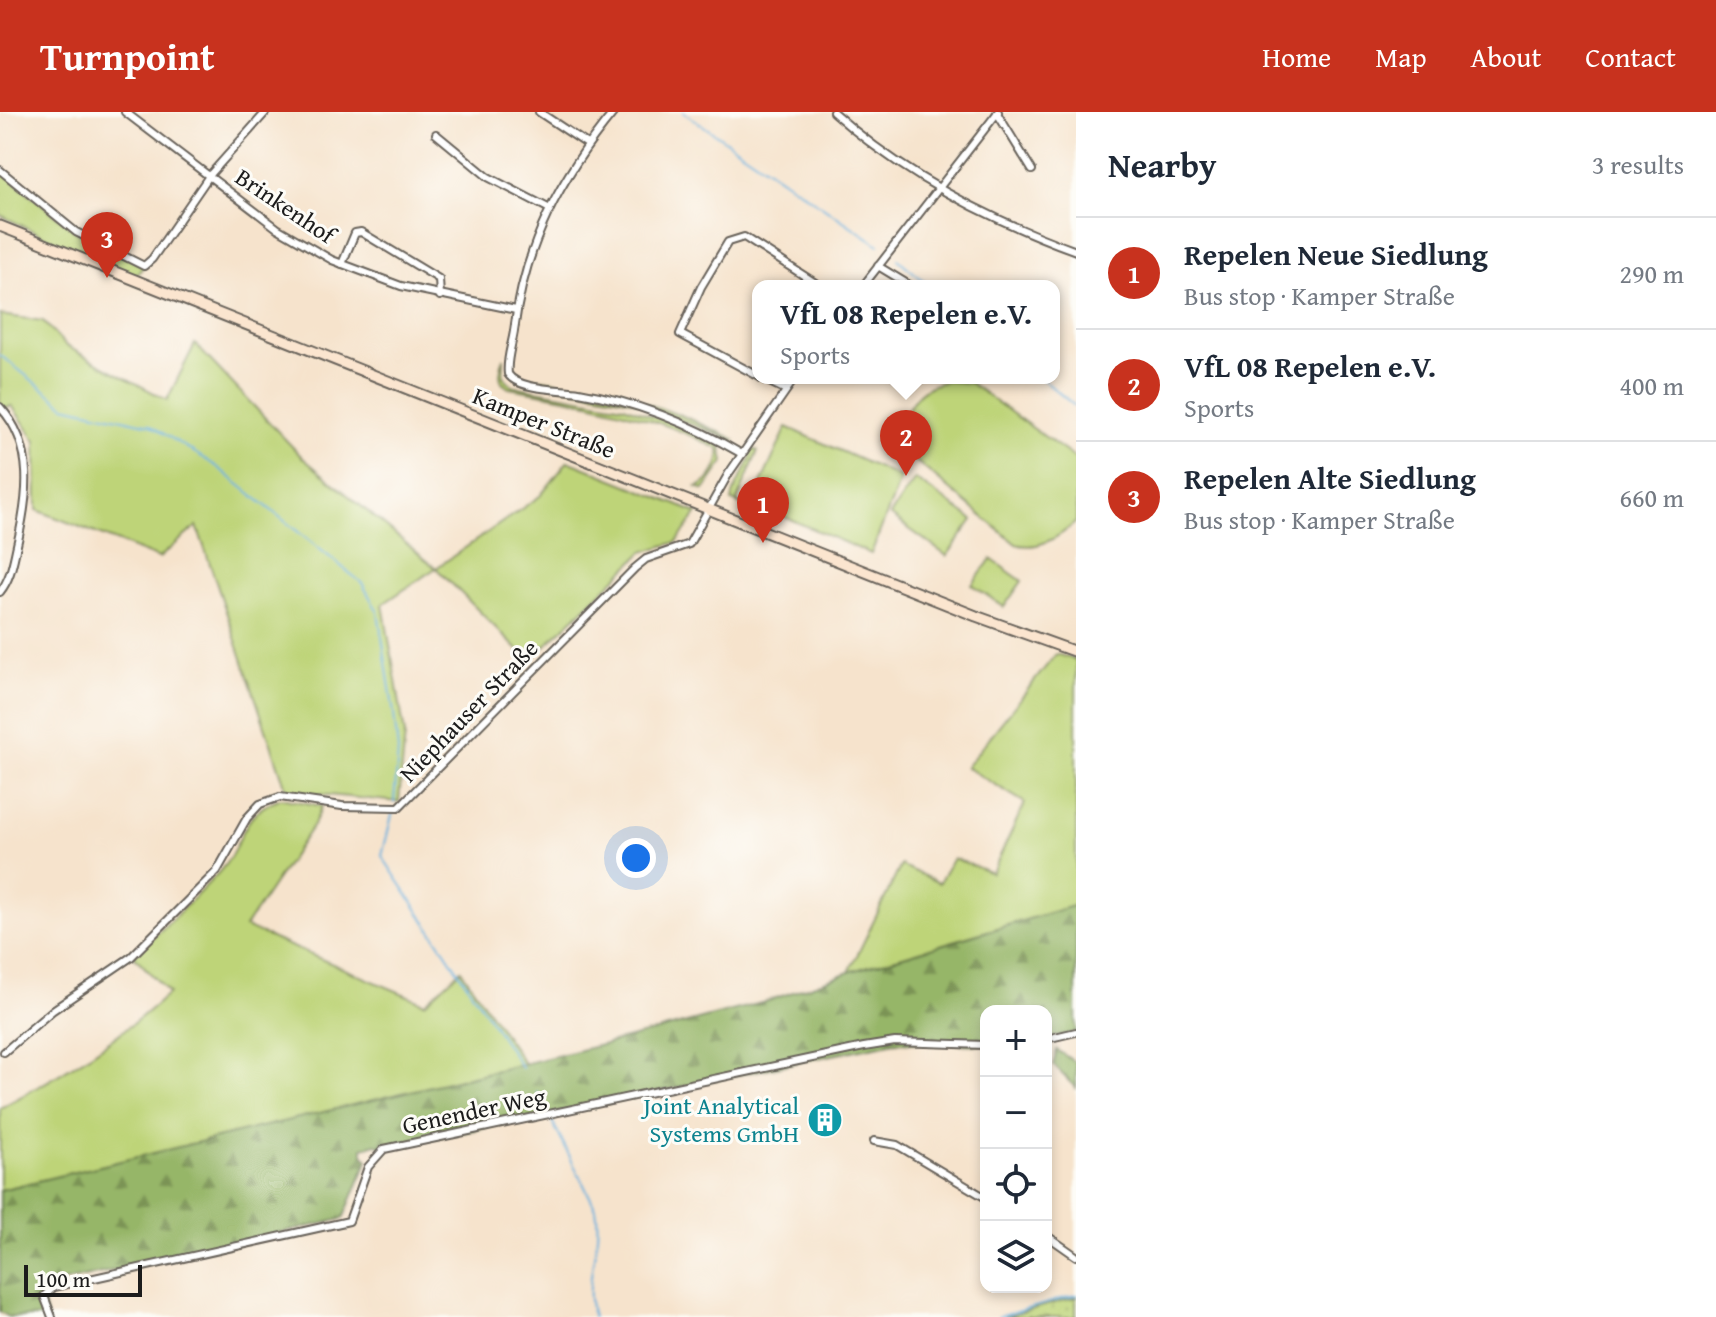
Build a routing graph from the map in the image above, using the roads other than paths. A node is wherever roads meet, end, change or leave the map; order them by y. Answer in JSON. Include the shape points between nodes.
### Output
{"nodes":[{"id":1,"x":125,"y":112,"type":"edge"},
{"id":2,"x":266,"y":112,"type":"edge"},
{"id":3,"x":539,"y":112,"type":"edge"},
{"id":4,"x":614,"y":112,"type":"edge"},
{"id":5,"x":833,"y":112,"type":"edge"},
{"id":6,"x":994,"y":114,"type":"edge"},
{"id":7,"x":436,"y":134,"type":"dead end"},
{"id":8,"x":587,"y":144,"type":"junction"},
{"id":9,"x":0,"y":170,"type":"edge"},
{"id":10,"x":1032,"y":170,"type":"dead end"},
{"id":11,"x":209,"y":176,"type":"junction"},
{"id":12,"x":937,"y":187,"type":"junction"},
{"id":13,"x":548,"y":208,"type":"junction"},
{"id":14,"x":0,"y":226,"type":"edge"},
{"id":15,"x":1076,"y":251,"type":"edge"},
{"id":16,"x":342,"y":264,"type":"junction"},
{"id":17,"x":878,"y":266,"type":"junction"},
{"id":18,"x":811,"y":280,"type":"edge"},
{"id":19,"x":868,"y":280,"type":"edge"},
{"id":20,"x":901,"y":280,"type":"edge"},
{"id":21,"x":440,"y":296,"type":"junction"},
{"id":22,"x":516,"y":310,"type":"junction"},
{"id":23,"x":752,"y":373,"type":"edge"},
{"id":24,"x":774,"y":384,"type":"edge"},
{"id":25,"x":790,"y":384,"type":"edge"},
{"id":26,"x":786,"y":390,"type":"junction"},
{"id":27,"x":0,"y":407,"type":"edge"},
{"id":28,"x":742,"y":454,"type":"junction"},
{"id":29,"x":710,"y":510,"type":"junction"},
{"id":30,"x":0,"y":592,"type":"edge"},
{"id":31,"x":1076,"y":652,"type":"edge"},
{"id":32,"x":1076,"y":1032,"type":"edge"},
{"id":33,"x":1052,"y":1038,"type":"edge"},
{"id":34,"x":980,"y":1045,"type":"edge"},
{"id":35,"x":4,"y":1052,"type":"dead end"},
{"id":36,"x":874,"y":1141,"type":"dead end"},
{"id":37,"x":980,"y":1194,"type":"edge"},
{"id":38,"x":1052,"y":1239,"type":"edge"},
{"id":39,"x":1076,"y":1256,"type":"edge"},
{"id":40,"x":52,"y":1317,"type":"edge"}],
"edges":[{"from":1,"to":11,"type":"street","name":"Brinkenhof"},
{"from":2,"to":11,"type":"street"},
{"from":3,"to":8,"type":"street"},
{"from":4,"to":8,"type":"street"},
{"from":5,"to":12,"type":"street"},
{"from":6,"to":10,"type":"street"},
{"from":6,"to":12,"type":"street"},
{"from":7,"to":13,"type":"street","via":[[488,177]]},
{"from":8,"to":13,"type":"street"},
{"from":9,"to":11,"type":"street","via":[[76,232],[144,266]]},
{"from":11,"to":16,"type":"street","name":"Brinkenhof","via":[[277,228]]},
{"from":12,"to":15,"type":"street","via":[[984,214]]},
{"from":12,"to":17,"type":"street"},
{"from":13,"to":22,"type":"street"},
{"from":14,"to":29,"type":"main road","name":"Kamper Straße"},
{"from":16,"to":21,"type":"street","name":"Brinkenhof"},
{"from":16,"to":21,"type":"street","name":"Brinkenhof","via":[[355,233],[361,232],[439,279]]},
{"from":17,"to":19,"type":"street"},
{"from":17,"to":20,"type":"street"},
{"from":18,"to":23,"type":"street","via":[[744,237],[728,242],[680,334]]},
{"from":21,"to":22,"type":"street","name":"Brinkenhof"},
{"from":22,"to":28,"type":"street","name":"Kamper Straße","via":[[508,374],[522,383],[657,412]]},
{"from":24,"to":26,"type":"street"},
{"from":25,"to":26,"type":"street","name":"Niephauser Straße"},
{"from":26,"to":28,"type":"street","name":"Niephauser Straße"},
{"from":27,"to":30,"type":"street","via":[[19,435],[26,472],[19,534],[8,581]]},
{"from":28,"to":29,"type":"street","name":"Niephauser Straße"},
{"from":29,"to":31,"type":"main road","name":"Kamper Straße"},
{"from":29,"to":35,"type":"street","name":"Niephauser Straße","via":[[689,544],[635,568],[399,807],[280,797],[260,804],[217,871],[131,957],[53,1010]]},
{"from":32,"to":33,"type":"street"},
{"from":34,"to":40,"type":"street","name":"Genender Weg","via":[[895,1042],[384,1149],[368,1167],[349,1221],[54,1287],[44,1296]]},
{"from":36,"to":37,"type":"street","via":[[897,1145]]},
{"from":38,"to":39,"type":"street"}]}
